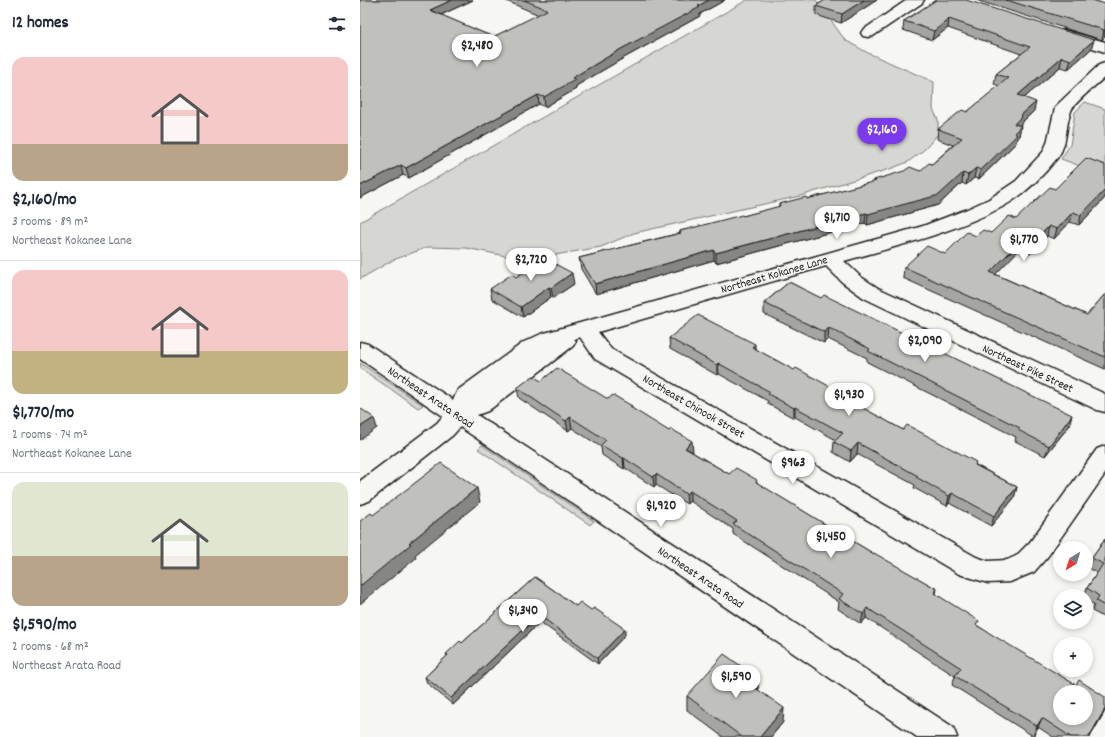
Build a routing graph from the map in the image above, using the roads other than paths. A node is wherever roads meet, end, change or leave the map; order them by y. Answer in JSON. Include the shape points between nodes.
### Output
{"nodes":[{"id":1,"x":917,"y":0,"type":"edge"},
{"id":2,"x":1053,"y":30,"type":"edge"},
{"id":3,"x":868,"y":32,"type":"dead end"},
{"id":4,"x":1105,"y":47,"type":"edge"},
{"id":5,"x":1105,"y":68,"type":"edge"},
{"id":6,"x":830,"y":258,"type":"junction"},
{"id":7,"x":584,"y":328,"type":"junction"},
{"id":8,"x":360,"y":349,"type":"edge"},
{"id":9,"x":1105,"y":404,"type":"edge"},
{"id":10,"x":458,"y":414,"type":"junction"},
{"id":11,"x":1105,"y":455,"type":"edge"},
{"id":12,"x":360,"y":494,"type":"edge"},
{"id":13,"x":942,"y":737,"type":"edge"}],
"edges":[{"from":1,"to":3,"type":"street"},
{"from":2,"to":4,"type":"street"},
{"from":5,"to":6,"type":"street","name":"Northeast Kokanee Lane","via":[[1063,108],[1056,143],[1051,154],[1036,172],[996,203],[930,230]]},
{"from":6,"to":7,"type":"street","name":"Northeast Kokanee Lane"},
{"from":6,"to":9,"type":"street","name":"Northeast Pike Street","via":[[844,275],[871,293]]},
{"from":7,"to":10,"type":"street","name":"Northeast Kokanee Lane","via":[[480,405]]},
{"from":7,"to":11,"type":"street","name":"Northeast Chinook Street","via":[[603,354],[968,566],[988,572],[1010,571],[1025,564],[1039,549]]},
{"from":8,"to":10,"type":"street","name":"Northeast Arata Road"},
{"from":10,"to":12,"type":"street","via":[[444,429]]},
{"from":10,"to":13,"type":"street","name":"Northeast Arata Road"}]}
